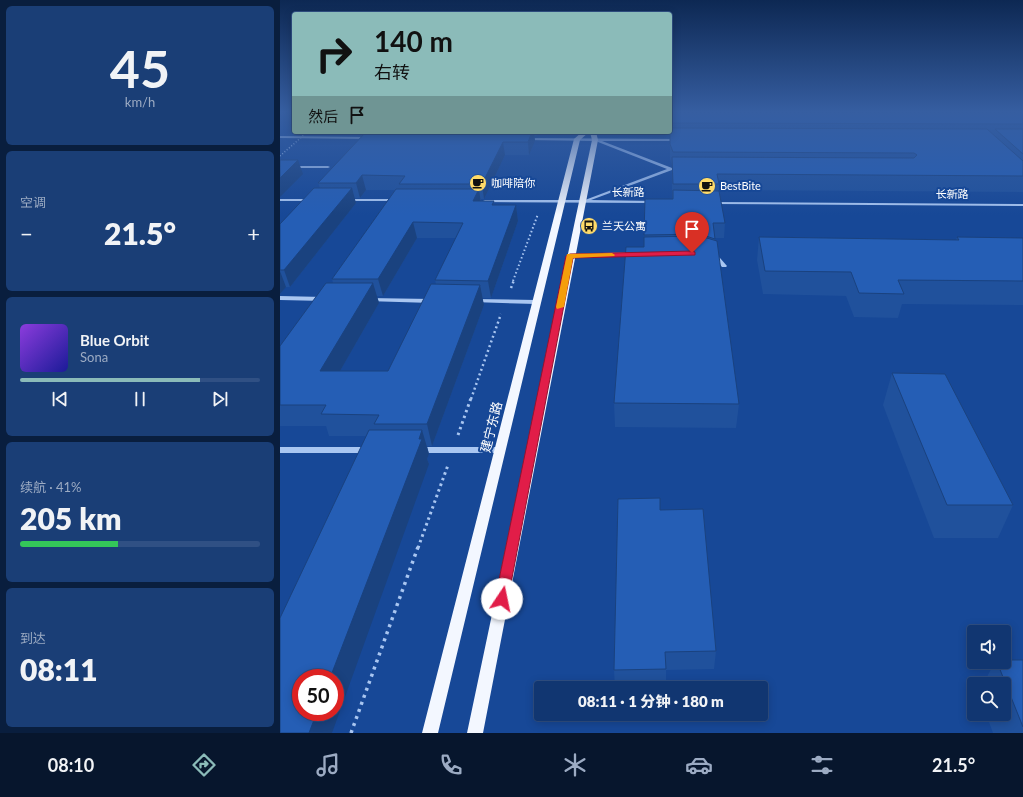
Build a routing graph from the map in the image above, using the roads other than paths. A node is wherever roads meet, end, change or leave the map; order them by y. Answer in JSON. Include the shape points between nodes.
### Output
{"nodes":[{"id":1,"x":575,"y":146,"type":"edge"},
{"id":2,"x":594,"y":146,"type":"edge"},
{"id":3,"x":611,"y":146,"type":"edge"},
{"id":4,"x":280,"y":167,"type":"edge"},
{"id":5,"x":328,"y":167,"type":"dead end"},
{"id":6,"x":671,"y":169,"type":"junction"},
{"id":7,"x":687,"y":169,"type":"edge"},
{"id":8,"x":280,"y":200,"type":"edge"},
{"id":9,"x":319,"y":200,"type":"edge"},
{"id":10,"x":335,"y":200,"type":"edge"},
{"id":11,"x":405,"y":201,"type":"edge"},
{"id":12,"x":476,"y":201,"type":"edge"},
{"id":13,"x":562,"y":202,"type":"junction"},
{"id":14,"x":581,"y":202,"type":"junction"},
{"id":15,"x":660,"y":202,"type":"edge"},
{"id":16,"x":707,"y":203,"type":"edge"},
{"id":17,"x":1023,"y":204,"type":"edge"},
{"id":18,"x":639,"y":254,"type":"edge"},
{"id":19,"x":706,"y":254,"type":"edge"},
{"id":20,"x":570,"y":256,"type":"junction"},
{"id":21,"x":724,"y":266,"type":"dead end"},
{"id":22,"x":280,"y":298,"type":"edge"},
{"id":23,"x":333,"y":299,"type":"edge"},
{"id":24,"x":363,"y":300,"type":"edge"},
{"id":25,"x":438,"y":301,"type":"edge"},
{"id":26,"x":468,"y":301,"type":"edge"},
{"id":27,"x":536,"y":302,"type":"junction"},
{"id":28,"x":280,"y":450,"type":"edge"},
{"id":29,"x":375,"y":450,"type":"edge"},
{"id":30,"x":414,"y":450,"type":"edge"},
{"id":31,"x":500,"y":450,"type":"junction"},
{"id":32,"x":430,"y":733,"type":"edge"},
{"id":33,"x":475,"y":733,"type":"edge"}],
"edges":[{"from":1,"to":13,"type":"main road","name":"建宁东路"},
{"from":2,"to":14,"type":"main road"},
{"from":3,"to":6,"type":"street"},
{"from":4,"to":5,"type":"street"},
{"from":6,"to":7,"type":"street"},
{"from":6,"to":14,"type":"street"},
{"from":8,"to":9,"type":"street"},
{"from":10,"to":11,"type":"street"},
{"from":12,"to":13,"type":"street","name":"长新路"},
{"from":13,"to":14,"type":"street","name":"长新路"},
{"from":13,"to":27,"type":"main road","name":"建宁东路"},
{"from":14,"to":15,"type":"street","name":"长新路"},
{"from":14,"to":20,"type":"main road"},
{"from":16,"to":17,"type":"street","name":"长新路"},
{"from":18,"to":20,"type":"street"},
{"from":19,"to":21,"type":"street","via":[[718,259]]},
{"from":20,"to":33,"type":"main road"},
{"from":22,"to":23,"type":"street"},
{"from":24,"to":25,"type":"street"},
{"from":26,"to":27,"type":"street"},
{"from":27,"to":31,"type":"main road","name":"建宁东路"},
{"from":28,"to":29,"type":"street"},
{"from":30,"to":31,"type":"street"},
{"from":31,"to":32,"type":"main road","name":"建宁东路"}]}
